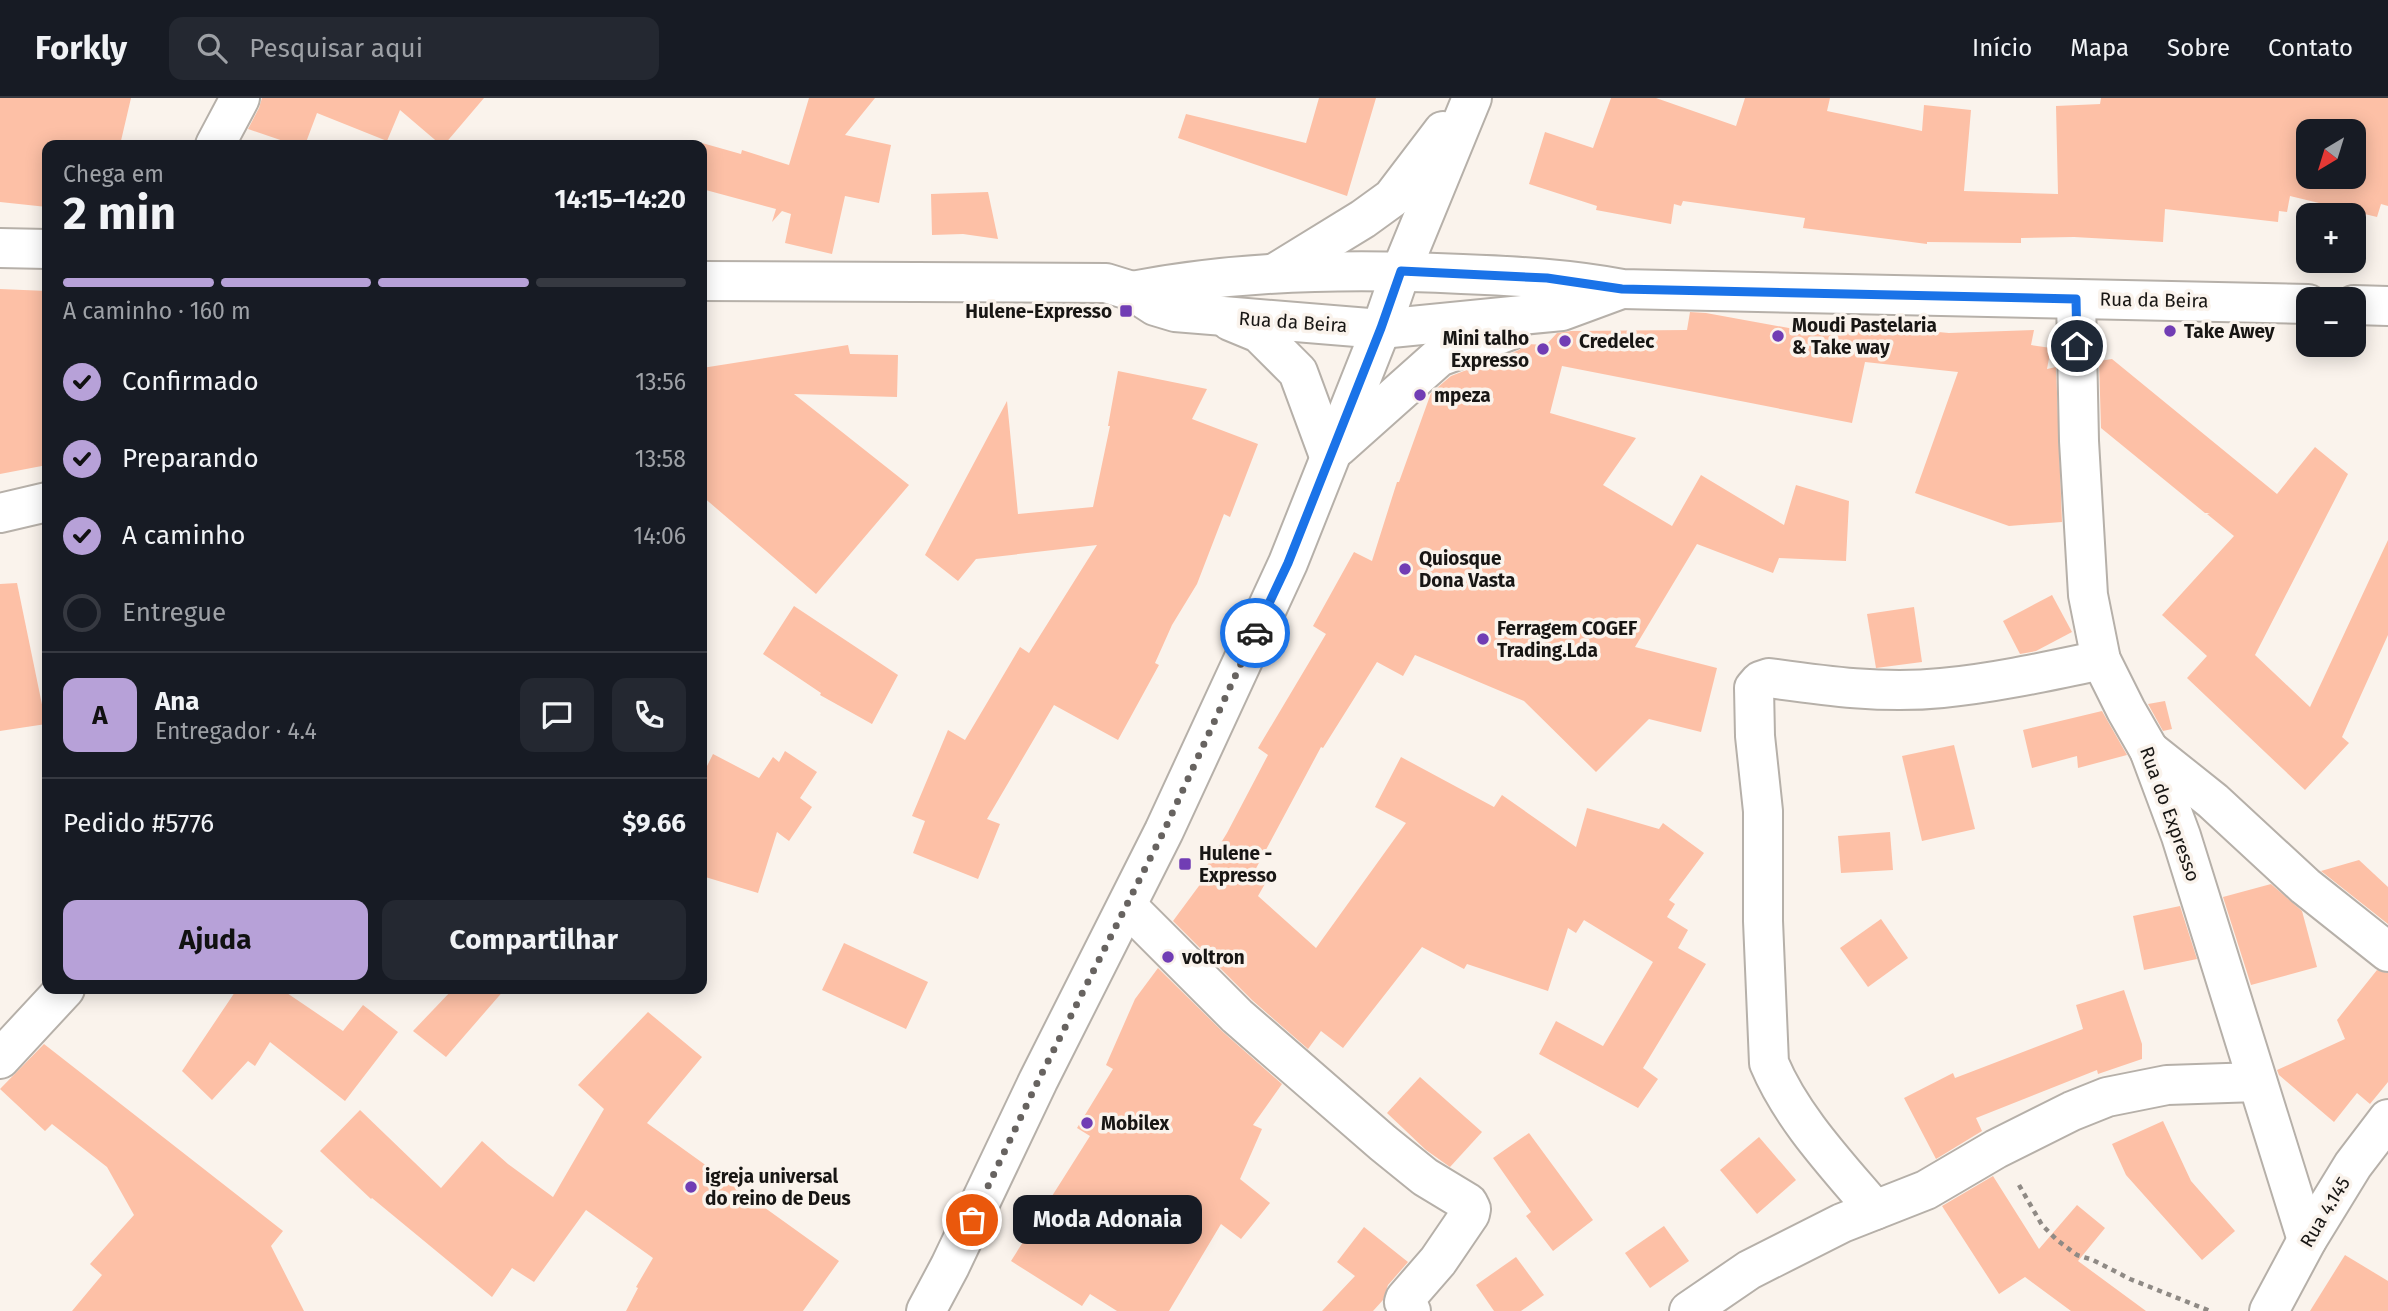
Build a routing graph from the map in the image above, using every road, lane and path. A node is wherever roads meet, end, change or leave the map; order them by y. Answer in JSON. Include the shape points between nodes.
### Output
{"nodes":[{"id":1,"x":240,"y":98,"type":"edge"},
{"id":2,"x":1465,"y":98,"type":"edge"},
{"id":3,"x":1472,"y":98,"type":"edge"},
{"id":4,"x":218,"y":140,"type":"edge"},
{"id":5,"x":0,"y":248,"type":"edge"},
{"id":6,"x":42,"y":249,"type":"edge"},
{"id":7,"x":1401,"y":271,"type":"junction"},
{"id":8,"x":1273,"y":274,"type":"junction"},
{"id":9,"x":1119,"y":287,"type":"junction"},
{"id":10,"x":711,"y":288,"type":"edge"},
{"id":11,"x":1622,"y":289,"type":"junction"},
{"id":12,"x":2076,"y":299,"type":"junction"},
{"id":13,"x":2296,"y":304,"type":"edge"},
{"id":14,"x":2366,"y":305,"type":"edge"},
{"id":15,"x":2388,"y":306,"type":"edge"},
{"id":16,"x":1562,"y":311,"type":"junction"},
{"id":17,"x":1219,"y":316,"type":"junction"},
{"id":18,"x":1381,"y":328,"type":"junction"},
{"id":19,"x":1329,"y":456,"type":"junction"},
{"id":20,"x":42,"y":503,"type":"edge"},
{"id":21,"x":0,"y":513,"type":"edge"},
{"id":22,"x":2101,"y":660,"type":"junction"},
{"id":23,"x":2149,"y":750,"type":"junction"},
{"id":24,"x":1127,"y":906,"type":"junction"},
{"id":25,"x":2388,"y":952,"type":"edge"},
{"id":26,"x":60,"y":994,"type":"edge"},
{"id":27,"x":0,"y":1059,"type":"edge"},
{"id":28,"x":2257,"y":1082,"type":"junction"},
{"id":29,"x":2388,"y":1119,"type":"edge"},
{"id":30,"x":1996,"y":1149,"type":"junction"},
{"id":31,"x":1875,"y":1210,"type":"junction"},
{"id":32,"x":2307,"y":1240,"type":"junction"},
{"id":33,"x":1705,"y":1307,"type":"edge"},
{"id":34,"x":926,"y":1311,"type":"edge"},
{"id":35,"x":1411,"y":1311,"type":"edge"},
{"id":36,"x":2210,"y":1311,"type":"edge"},
{"id":37,"x":2269,"y":1311,"type":"edge"}],
"edges":[{"from":1,"to":4,"type":"main road"},
{"from":2,"to":8,"type":"main road","via":[[1392,198]]},
{"from":3,"to":7,"type":"main road"},
{"from":5,"to":6,"type":"main road"},
{"from":7,"to":8,"type":"main road","name":"Rua da Beira"},
{"from":7,"to":11,"type":"main road","name":"Rua da Beira","via":[[1547,278]]},
{"from":7,"to":18,"type":"main road"},
{"from":8,"to":9,"type":"main road","name":"Rua da Beira"},
{"from":9,"to":10,"type":"main road","name":"Rua da Beira"},
{"from":9,"to":17,"type":"main road","name":"Rua da Beira","via":[[1175,312]]},
{"from":11,"to":12,"type":"main road","name":"Rua da Beira"},
{"from":11,"to":16,"type":"main road","name":"Rua da Beira"},
{"from":12,"to":13,"type":"main road","name":"Rua da Beira"},
{"from":12,"to":22,"type":"main road","name":"Rua do Expresso","via":[[2085,558]]},
{"from":14,"to":15,"type":"main road"},
{"from":16,"to":18,"type":"main road","name":"Rua da Beira"},
{"from":16,"to":19,"type":"main road","via":[[1439,357]]},
{"from":17,"to":18,"type":"main road","name":"Rua da Beira"},
{"from":17,"to":19,"type":"main road","via":[[1259,333],[1298,372]]},
{"from":18,"to":19,"type":"main road"},
{"from":19,"to":24,"type":"main road","via":[[1288,563]]},
{"from":20,"to":21,"type":"main road"},
{"from":22,"to":23,"type":"main road","name":"Rua do Expresso"},
{"from":22,"to":31,"type":"main road","via":[[1941,688],[1844,689],[1769,678],[1754,688],[1763,811],[1769,1063],[1802,1120]]},
{"from":23,"to":25,"type":"main road"},
{"from":23,"to":28,"type":"main road","name":"Rua do Expresso","via":[[2181,836]]},
{"from":24,"to":34,"type":"main road"},
{"from":24,"to":35,"type":"main road","via":[[1245,1023],[1425,1177],[1468,1203],[1470,1214],[1405,1298]]},
{"from":26,"to":27,"type":"main road"},
{"from":28,"to":30,"type":"main road","via":[[2167,1085],[2107,1097]]},
{"from":28,"to":32,"type":"main road","name":"Rua do Expresso"},
{"from":29,"to":32,"type":"main road","name":"Rua 4.145"},
{"from":30,"to":31,"type":"main road","via":[[1926,1189]]},
{"from":30,"to":36,"type":"path","via":[[2042,1225],[2057,1240],[2077,1255]]},
{"from":31,"to":33,"type":"main road","via":[[1749,1270]]},
{"from":32,"to":37,"type":"main road","name":"Rua 4.145"}]}
